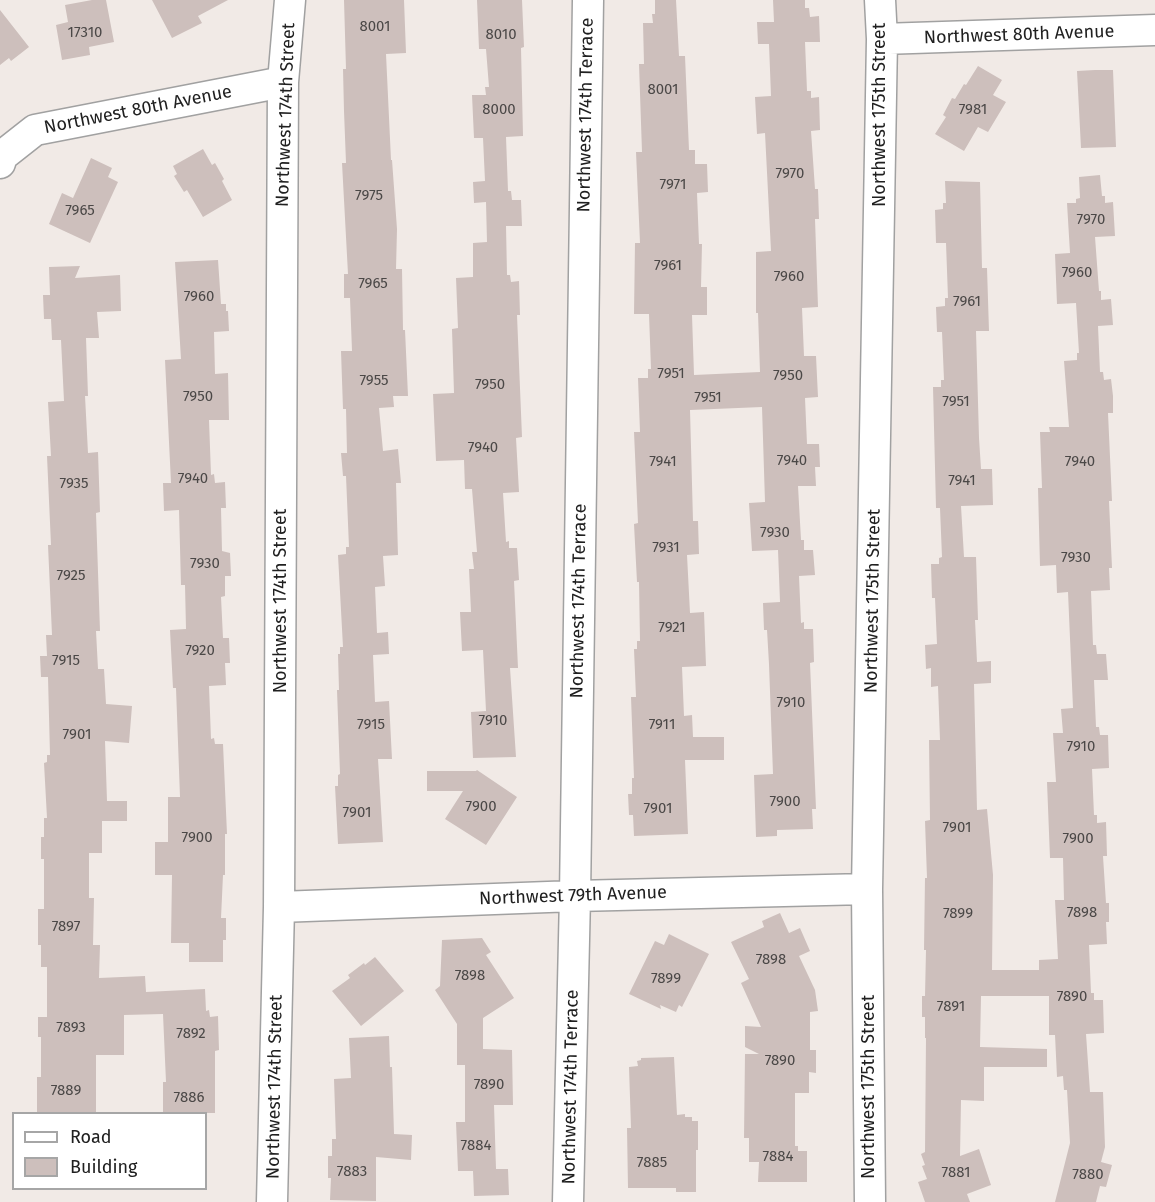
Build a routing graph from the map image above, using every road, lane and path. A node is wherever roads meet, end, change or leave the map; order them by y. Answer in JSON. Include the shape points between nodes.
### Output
{"nodes":[{"id":1,"x":290,"y":0,"type":"edge"},
{"id":2,"x":588,"y":0,"type":"edge"},
{"id":3,"x":880,"y":0,"type":"edge"},
{"id":4,"x":1155,"y":30,"type":"edge"},
{"id":5,"x":882,"y":39,"type":"junction"},
{"id":6,"x":284,"y":82,"type":"junction"},
{"id":7,"x":1,"y":160,"type":"edge"},
{"id":8,"x":867,"y":889,"type":"junction"},
{"id":9,"x":575,"y":896,"type":"junction"},
{"id":10,"x":279,"y":907,"type":"junction"},
{"id":11,"x":272,"y":1202,"type":"edge"},
{"id":12,"x":568,"y":1202,"type":"edge"},
{"id":13,"x":870,"y":1202,"type":"edge"}],
"edges":[{"from":1,"to":6,"type":"street","name":"Northwest 174th Street"},
{"from":2,"to":9,"type":"street","name":"Northwest 174th Terrace"},
{"from":3,"to":5,"type":"street","name":"Northwest 175th Street"},
{"from":4,"to":5,"type":"street","name":"Northwest 80th Avenue"},
{"from":5,"to":8,"type":"street","name":"Northwest 175th Street"},
{"from":6,"to":7,"type":"street","name":"Northwest 80th Avenue","via":[[35,130]]},
{"from":6,"to":10,"type":"street","name":"Northwest 174th Street"},
{"from":8,"to":9,"type":"street","name":"Northwest 79th Avenue"},
{"from":8,"to":13,"type":"street","name":"Northwest 175th Street"},
{"from":9,"to":10,"type":"street","name":"Northwest 79th Avenue"},
{"from":9,"to":12,"type":"street","name":"Northwest 174th Terrace"},
{"from":10,"to":11,"type":"street","name":"Northwest 174th Street"}]}
